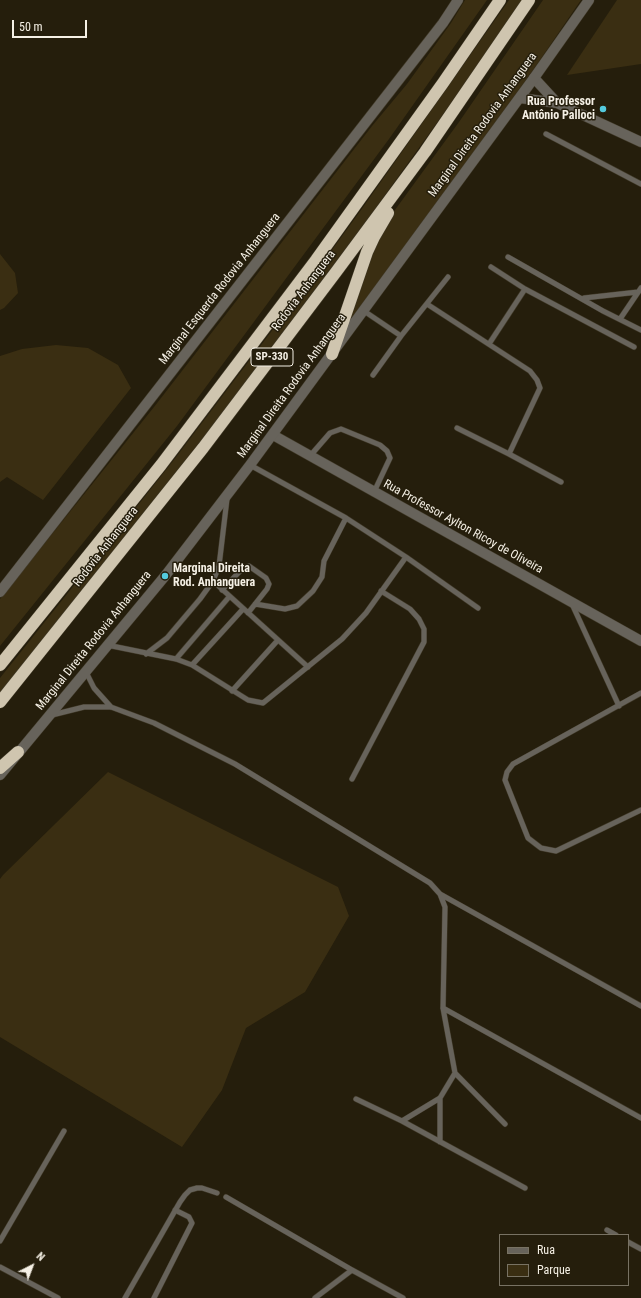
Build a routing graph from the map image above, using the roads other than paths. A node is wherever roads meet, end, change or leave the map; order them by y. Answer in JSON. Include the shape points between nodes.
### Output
{"nodes":[{"id":1,"x":458,"y":0,"type":"edge"},
{"id":2,"x":500,"y":0,"type":"edge"},
{"id":3,"x":529,"y":0,"type":"edge"},
{"id":4,"x":589,"y":0,"type":"edge"},
{"id":5,"x":534,"y":78,"type":"junction"},
{"id":6,"x":520,"y":98,"type":"junction"},
{"id":7,"x":557,"y":103,"type":"junction"},
{"id":8,"x":546,"y":134,"type":"dead end"},
{"id":9,"x":641,"y":142,"type":"edge"},
{"id":10,"x":425,"y":152,"type":"junction"},
{"id":11,"x":641,"y":184,"type":"edge"},
{"id":12,"x":508,"y":257,"type":"dead end"},
{"id":13,"x":491,"y":267,"type":"dead end"},
{"id":14,"x":448,"y":277,"type":"dead end"},
{"id":15,"x":526,"y":290,"type":"junction"},
{"id":16,"x":640,"y":290,"type":"edge"},
{"id":17,"x":583,"y":298,"type":"junction"},
{"id":18,"x":427,"y":304,"type":"junction"},
{"id":19,"x":364,"y":311,"type":"junction"},
{"id":20,"x":620,"y":319,"type":"junction"},
{"id":21,"x":641,"y":330,"type":"edge"},
{"id":22,"x":401,"y":336,"type":"junction"},
{"id":23,"x":489,"y":344,"type":"junction"},
{"id":24,"x":634,"y":347,"type":"dead end"},
{"id":25,"x":332,"y":354,"type":"junction"},
{"id":26,"x":373,"y":375,"type":"dead end"},
{"id":27,"x":457,"y":428,"type":"dead end"},
{"id":28,"x":273,"y":435,"type":"junction"},
{"id":29,"x":509,"y":454,"type":"junction"},
{"id":30,"x":310,"y":456,"type":"junction"},
{"id":31,"x":250,"y":465,"type":"junction"},
{"id":32,"x":561,"y":482,"type":"dead end"},
{"id":33,"x":374,"y":492,"type":"junction"},
{"id":34,"x":227,"y":496,"type":"junction"},
{"id":35,"x":346,"y":518,"type":"junction"},
{"id":36,"x":406,"y":557,"type":"junction"},
{"id":37,"x":213,"y":582,"type":"junction"},
{"id":38,"x":222,"y":590,"type":"junction"},
{"id":39,"x":381,"y":591,"type":"junction"},
{"id":40,"x":0,"y":592,"type":"edge"},
{"id":41,"x":229,"y":596,"type":"junction"},
{"id":42,"x":571,"y":601,"type":"junction"},
{"id":43,"x":255,"y":604,"type":"junction"},
{"id":44,"x":478,"y":608,"type":"dead end"},
{"id":45,"x":243,"y":609,"type":"junction"},
{"id":46,"x":248,"y":613,"type":"junction"},
{"id":47,"x":278,"y":640,"type":"junction"},
{"id":48,"x":641,"y":641,"type":"edge"},
{"id":49,"x":108,"y":645,"type":"junction"},
{"id":50,"x":146,"y":654,"type":"junction"},
{"id":51,"x":176,"y":659,"type":"junction"},
{"id":52,"x":0,"y":665,"type":"edge"},
{"id":53,"x":192,"y":665,"type":"junction"},
{"id":54,"x":308,"y":667,"type":"junction"},
{"id":55,"x":86,"y":672,"type":"junction"},
{"id":56,"x":232,"y":691,"type":"junction"},
{"id":57,"x":641,"y":693,"type":"edge"},
{"id":58,"x":0,"y":702,"type":"edge"},
{"id":59,"x":619,"y":706,"type":"junction"},
{"id":60,"x":111,"y":707,"type":"junction"},
{"id":61,"x":49,"y":716,"type":"junction"},
{"id":62,"x":18,"y":752,"type":"junction"},
{"id":63,"x":0,"y":768,"type":"edge"},
{"id":64,"x":0,"y":775,"type":"edge"},
{"id":65,"x":352,"y":779,"type":"dead end"},
{"id":66,"x":641,"y":810,"type":"edge"},
{"id":67,"x":440,"y":894,"type":"junction"},
{"id":68,"x":641,"y":1006,"type":"edge"},
{"id":69,"x":443,"y":1008,"type":"junction"},
{"id":70,"x":455,"y":1073,"type":"junction"},
{"id":71,"x":440,"y":1098,"type":"junction"},
{"id":72,"x":356,"y":1099,"type":"dead end"},
{"id":73,"x":641,"y":1118,"type":"edge"},
{"id":74,"x":402,"y":1121,"type":"junction"},
{"id":75,"x":505,"y":1124,"type":"dead end"},
{"id":76,"x":64,"y":1131,"type":"dead end"},
{"id":77,"x":440,"y":1142,"type":"junction"},
{"id":78,"x":525,"y":1188,"type":"dead end"},
{"id":79,"x":217,"y":1193,"type":"dead end"},
{"id":80,"x":226,"y":1197,"type":"dead end"},
{"id":81,"x":175,"y":1210,"type":"junction"},
{"id":82,"x":607,"y":1230,"type":"dead end"},
{"id":83,"x":614,"y":1234,"type":"edge"},
{"id":84,"x":0,"y":1241,"type":"edge"},
{"id":85,"x":629,"y":1243,"type":"edge"},
{"id":86,"x":641,"y":1249,"type":"edge"},
{"id":87,"x":0,"y":1267,"type":"edge"},
{"id":88,"x":352,"y":1270,"type":"junction"},
{"id":89,"x":58,"y":1298,"type":"edge"},
{"id":90,"x":125,"y":1298,"type":"edge"},
{"id":91,"x":154,"y":1298,"type":"edge"},
{"id":92,"x":315,"y":1298,"type":"edge"},
{"id":93,"x":403,"y":1298,"type":"edge"}],
"edges":[{"from":1,"to":40,"type":"street","name":"Marginal Esquerda Rodovia Anhanguera","via":[[443,23]]},
{"from":2,"to":52,"type":"highway","name":"Rodovia Anhanguera","number":"SP-330","via":[[306,273],[169,454]]},
{"from":3,"to":10,"type":"highway","name":"Rodovia Anhanguera","number":"SP-330"},
{"from":4,"to":5,"type":"street","name":"Marginal Direita Rodovia Anhanguera"},
{"from":5,"to":6,"type":"street","name":"Marginal Direita Rodovia Anhanguera"},
{"from":5,"to":7,"type":"street"},
{"from":6,"to":7,"type":"street"},
{"from":6,"to":19,"type":"street","name":"Marginal Direita Rodovia Anhanguera"},
{"from":7,"to":9,"type":"street"},
{"from":8,"to":11,"type":"lane"},
{"from":10,"to":25,"type":"highway","via":[[367,252]]},
{"from":10,"to":58,"type":"highway","name":"Rodovia Anhanguera","number":"SP-330","via":[[203,448]]},
{"from":12,"to":17,"type":"lane"},
{"from":13,"to":15,"type":"lane"},
{"from":14,"to":18,"type":"lane"},
{"from":15,"to":23,"type":"lane"},
{"from":15,"to":24,"type":"lane"},
{"from":16,"to":17,"type":"lane"},
{"from":16,"to":20,"type":"lane"},
{"from":17,"to":20,"type":"lane"},
{"from":18,"to":22,"type":"lane"},
{"from":18,"to":23,"type":"lane"},
{"from":19,"to":22,"type":"lane"},
{"from":19,"to":25,"type":"street","name":"Marginal Direita Rodovia Anhanguera"},
{"from":20,"to":21,"type":"lane"},
{"from":22,"to":26,"type":"lane"},
{"from":23,"to":29,"type":"lane","via":[[530,371],[540,388]]},
{"from":25,"to":28,"type":"street","name":"Marginal Direita Rodovia Anhanguera"},
{"from":27,"to":29,"type":"lane"},
{"from":28,"to":30,"type":"street","name":"Rua Professor Aylton Ricoy de Oliveira"},
{"from":28,"to":31,"type":"street","name":"Marginal Direita Rodovia Anhanguera"},
{"from":29,"to":32,"type":"lane"},
{"from":30,"to":33,"type":"street","name":"Rua Professor Aylton Ricoy de Oliveira"},
{"from":30,"to":33,"type":"lane","via":[[330,433],[341,429],[380,445],[390,458]]},
{"from":31,"to":34,"type":"street","name":"Marginal Direita Rodovia Anhanguera"},
{"from":31,"to":35,"type":"lane"},
{"from":33,"to":42,"type":"street","name":"Rua Professor Aylton Ricoy de Oliveira"},
{"from":34,"to":37,"type":"lane","via":[[219,566]]},
{"from":34,"to":49,"type":"street","name":"Marginal Direita Rodovia Anhanguera"},
{"from":35,"to":36,"type":"lane"},
{"from":35,"to":43,"type":"lane","via":[[324,561],[322,577],[298,606],[285,608]]},
{"from":36,"to":39,"type":"lane"},
{"from":36,"to":44,"type":"lane"},
{"from":37,"to":38,"type":"lane"},
{"from":37,"to":50,"type":"lane","via":[[167,638]]},
{"from":38,"to":41,"type":"lane"},
{"from":38,"to":43,"type":"lane","via":[[242,569],[249,566],[266,578],[269,584]]},
{"from":39,"to":54,"type":"lane","via":[[366,613],[342,639]]},
{"from":39,"to":65,"type":"lane","via":[[410,609],[420,620],[424,629],[424,642]]},
{"from":41,"to":45,"type":"lane"},
{"from":41,"to":51,"type":"lane"},
{"from":42,"to":48,"type":"street","name":"Rua Professor Aylton Ricoy de Oliveira"},
{"from":42,"to":59,"type":"lane"},
{"from":43,"to":46,"type":"lane"},
{"from":45,"to":46,"type":"lane"},
{"from":45,"to":53,"type":"lane"},
{"from":46,"to":47,"type":"lane"},
{"from":47,"to":54,"type":"lane"},
{"from":47,"to":56,"type":"lane"},
{"from":49,"to":50,"type":"lane"},
{"from":49,"to":55,"type":"street","name":"Marginal Direita Rodovia Anhanguera"},
{"from":50,"to":51,"type":"lane"},
{"from":51,"to":53,"type":"lane"},
{"from":53,"to":56,"type":"lane"},
{"from":54,"to":56,"type":"lane","via":[[263,702],[248,700]]},
{"from":55,"to":60,"type":"lane","via":[[94,688]]},
{"from":55,"to":61,"type":"street","name":"Marginal Direita Rodovia Anhanguera"},
{"from":57,"to":59,"type":"lane"},
{"from":59,"to":66,"type":"lane","via":[[513,764],[505,780],[528,838],[541,848],[556,851]]},
{"from":60,"to":61,"type":"lane","via":[[84,707]]},
{"from":60,"to":67,"type":"lane","via":[[154,723],[235,764],[430,883]]},
{"from":61,"to":62,"type":"street","name":"Marginal Direita Rodovia Anhanguera"},
{"from":62,"to":63,"type":"highway"},
{"from":62,"to":64,"type":"street","name":"Marginal Direita Rodovia Anhanguera"},
{"from":67,"to":68,"type":"lane"},
{"from":67,"to":69,"type":"lane","via":[[445,906]]},
{"from":69,"to":70,"type":"lane"},
{"from":69,"to":73,"type":"lane"},
{"from":70,"to":71,"type":"lane"},
{"from":70,"to":75,"type":"lane"},
{"from":71,"to":74,"type":"lane"},
{"from":71,"to":77,"type":"lane"},
{"from":72,"to":74,"type":"lane"},
{"from":74,"to":77,"type":"lane"},
{"from":76,"to":84,"type":"lane"},
{"from":77,"to":78,"type":"lane"},
{"from":79,"to":81,"type":"lane","via":[[202,1188],[190,1190]]},
{"from":80,"to":88,"type":"lane"},
{"from":81,"to":90,"type":"lane"},
{"from":81,"to":91,"type":"lane","via":[[189,1217],[192,1223]]},
{"from":82,"to":83,"type":"lane"},
{"from":85,"to":86,"type":"lane"},
{"from":87,"to":89,"type":"lane"},
{"from":88,"to":92,"type":"lane"},
{"from":88,"to":93,"type":"lane"}]}
